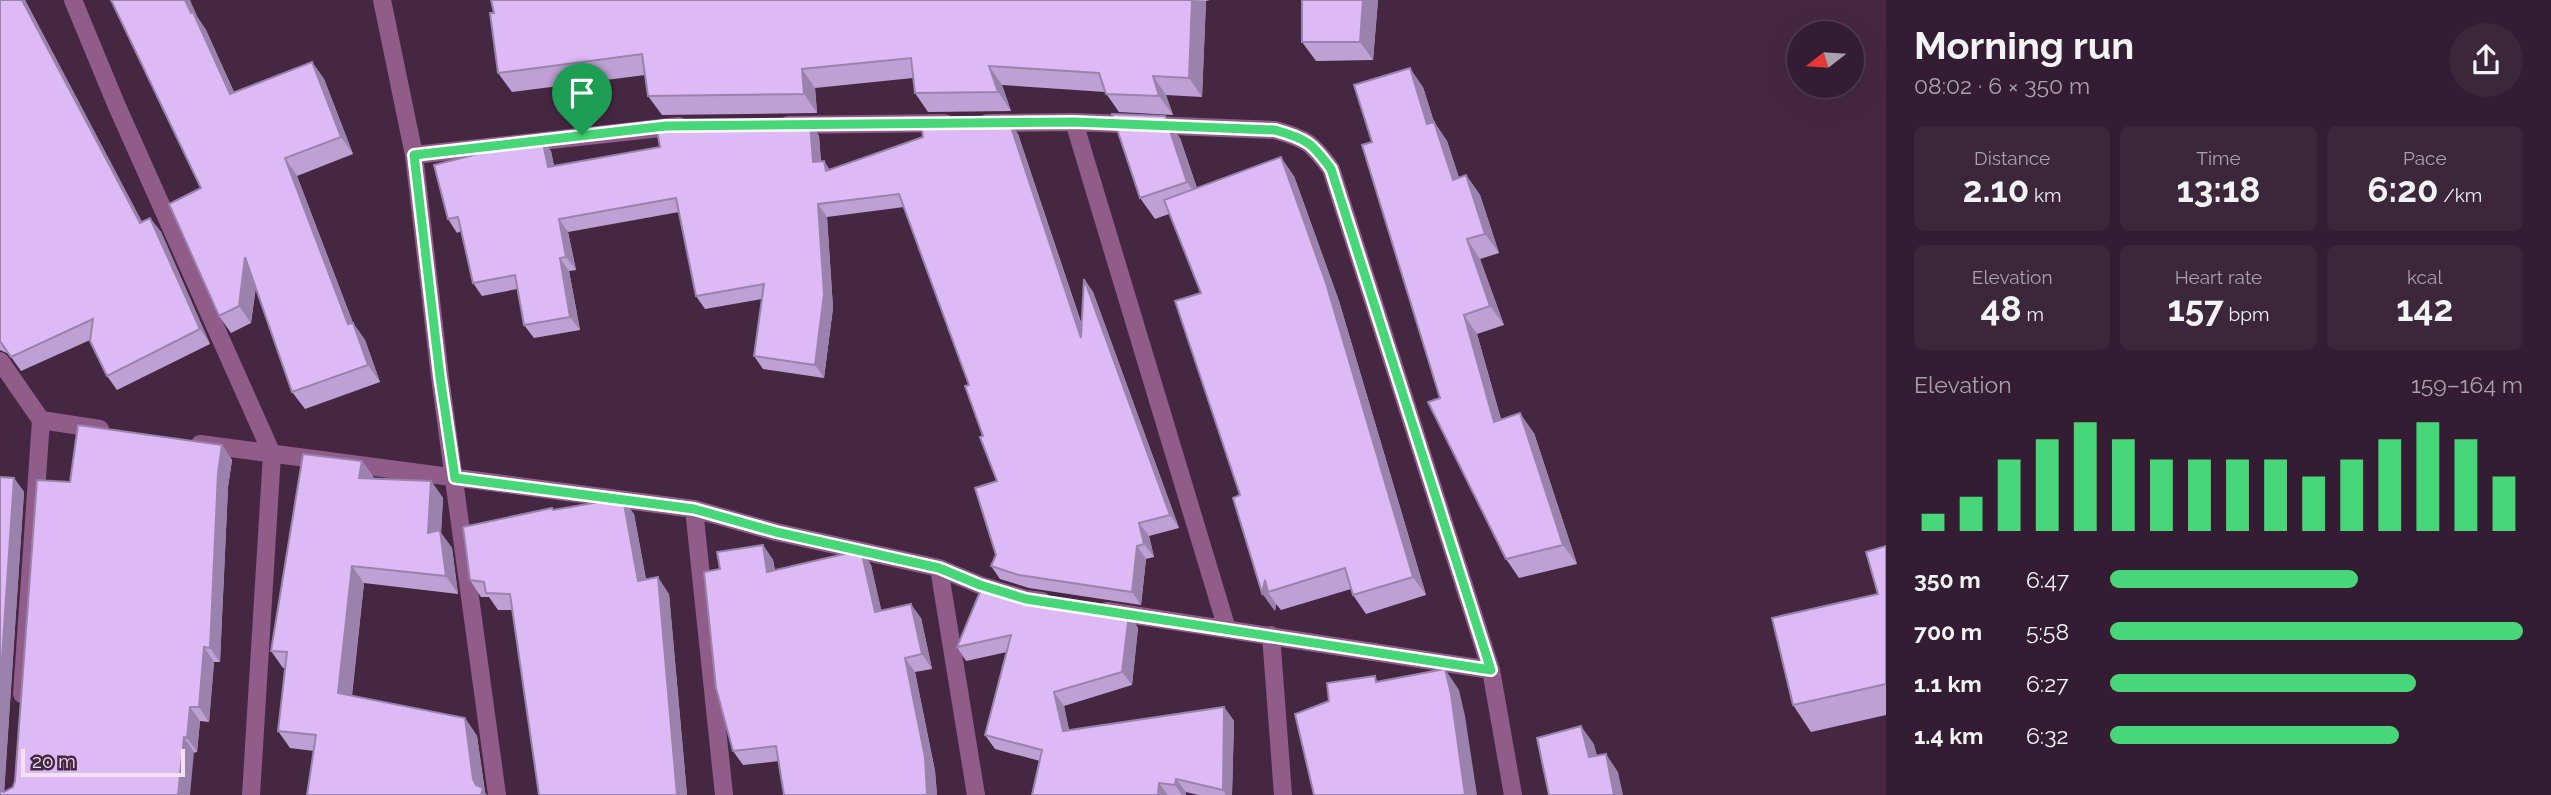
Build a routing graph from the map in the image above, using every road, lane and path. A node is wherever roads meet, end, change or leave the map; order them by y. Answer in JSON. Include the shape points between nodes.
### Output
{"nodes":[{"id":1,"x":73,"y":0,"type":"edge"},
{"id":2,"x":382,"y":0,"type":"edge"},
{"id":3,"x":1074,"y":122,"type":"junction"},
{"id":4,"x":694,"y":125,"type":"edge"},
{"id":5,"x":775,"y":125,"type":"edge"},
{"id":6,"x":414,"y":155,"type":"junction"},
{"id":7,"x":0,"y":361,"type":"edge"},
{"id":8,"x":41,"y":420,"type":"junction"},
{"id":9,"x":122,"y":432,"type":"edge"},
{"id":10,"x":177,"y":440,"type":"edge"},
{"id":11,"x":272,"y":454,"type":"junction"},
{"id":12,"x":455,"y":478,"type":"junction"},
{"id":13,"x":694,"y":509,"type":"junction"},
{"id":14,"x":939,"y":568,"type":"junction"},
{"id":15,"x":1053,"y":603,"type":"edge"},
{"id":16,"x":1093,"y":609,"type":"edge"},
{"id":17,"x":1227,"y":629,"type":"junction"},
{"id":18,"x":1271,"y":635,"type":"junction"},
{"id":19,"x":1491,"y":670,"type":"junction"},
{"id":20,"x":20,"y":712,"type":"edge"},
{"id":21,"x":251,"y":795,"type":"edge"},
{"id":22,"x":497,"y":795,"type":"edge"},
{"id":23,"x":724,"y":795,"type":"edge"},
{"id":24,"x":976,"y":795,"type":"edge"},
{"id":25,"x":1283,"y":795,"type":"edge"},
{"id":26,"x":1513,"y":795,"type":"edge"}],
"edges":[{"from":1,"to":11,"type":"street"},
{"from":2,"to":6,"type":"street"},
{"from":3,"to":5,"type":"street"},
{"from":3,"to":17,"type":"street"},
{"from":3,"to":19,"type":"street","via":[[1275,130],[1314,146],[1331,169]]},
{"from":4,"to":6,"type":"street"},
{"from":6,"to":12,"type":"street"},
{"from":7,"to":8,"type":"street"},
{"from":8,"to":9,"type":"street"},
{"from":8,"to":20,"type":"street"},
{"from":10,"to":11,"type":"street"},
{"from":11,"to":12,"type":"street"},
{"from":11,"to":21,"type":"street"},
{"from":12,"to":13,"type":"street"},
{"from":12,"to":22,"type":"street"},
{"from":13,"to":14,"type":"street"},
{"from":13,"to":23,"type":"street"},
{"from":14,"to":15,"type":"street","via":[[980,585]]},
{"from":14,"to":24,"type":"street"},
{"from":16,"to":17,"type":"street"},
{"from":17,"to":18,"type":"street"},
{"from":18,"to":19,"type":"street"},
{"from":18,"to":25,"type":"street"},
{"from":19,"to":26,"type":"street"}]}
